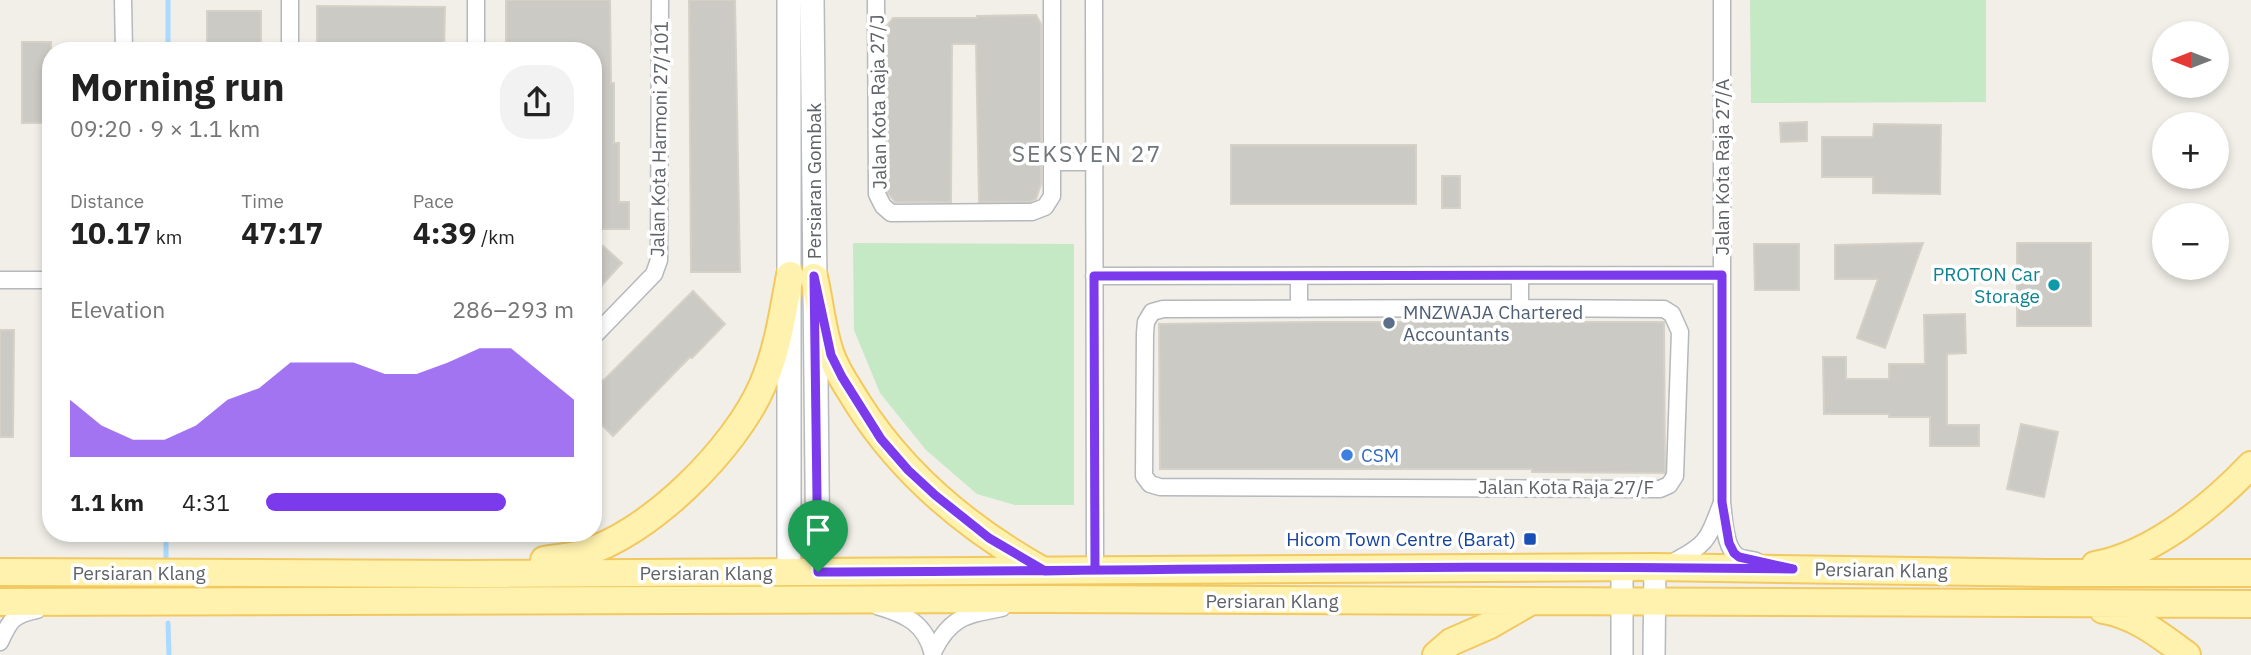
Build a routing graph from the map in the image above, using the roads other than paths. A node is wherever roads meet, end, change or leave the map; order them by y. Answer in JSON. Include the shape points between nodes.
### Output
{"nodes":[{"id":1,"x":123,"y":0,"type":"edge"},
{"id":2,"x":290,"y":0,"type":"edge"},
{"id":3,"x":476,"y":0,"type":"edge"},
{"id":4,"x":660,"y":0,"type":"edge"},
{"id":5,"x":789,"y":0,"type":"edge"},
{"id":6,"x":813,"y":0,"type":"edge"},
{"id":7,"x":876,"y":0,"type":"edge"},
{"id":8,"x":1052,"y":0,"type":"edge"},
{"id":9,"x":1094,"y":0,"type":"edge"},
{"id":10,"x":1722,"y":0,"type":"edge"},
{"id":11,"x":124,"y":42,"type":"edge"},
{"id":12,"x":290,"y":42,"type":"edge"},
{"id":13,"x":476,"y":42,"type":"edge"},
{"id":14,"x":1052,"y":162,"type":"junction"},
{"id":15,"x":1094,"y":162,"type":"junction"},
{"id":16,"x":1722,"y":275,"type":"junction"},
{"id":17,"x":802,"y":276,"type":"junction"},
{"id":18,"x":1094,"y":276,"type":"junction"},
{"id":19,"x":1299,"y":276,"type":"junction"},
{"id":20,"x":1520,"y":276,"type":"junction"},
{"id":21,"x":0,"y":280,"type":"edge"},
{"id":22,"x":42,"y":280,"type":"edge"},
{"id":23,"x":1520,"y":308,"type":"junction"},
{"id":24,"x":1299,"y":309,"type":"junction"},
{"id":25,"x":602,"y":328,"type":"edge"},
{"id":26,"x":2251,"y":465,"type":"edge"},
{"id":27,"x":1722,"y":502,"type":"junction"},
{"id":28,"x":1622,"y":567,"type":"junction"},
{"id":29,"x":1660,"y":567,"type":"junction"},
{"id":30,"x":1793,"y":569,"type":"junction"},
{"id":31,"x":1095,"y":570,"type":"junction"},
{"id":32,"x":1045,"y":571,"type":"junction"},
{"id":33,"x":0,"y":572,"type":"edge"},
{"id":34,"x":789,"y":572,"type":"junction"},
{"id":35,"x":818,"y":572,"type":"junction"},
{"id":36,"x":2048,"y":573,"type":"junction"},
{"id":37,"x":2251,"y":573,"type":"edge"},
{"id":38,"x":466,"y":574,"type":"junction"},
{"id":39,"x":854,"y":599,"type":"junction"},
{"id":40,"x":1049,"y":599,"type":"junction"},
{"id":41,"x":71,"y":601,"type":"junction"},
{"id":42,"x":0,"y":602,"type":"edge"},
{"id":43,"x":1529,"y":602,"type":"junction"},
{"id":44,"x":1622,"y":602,"type":"junction"},
{"id":45,"x":1654,"y":603,"type":"junction"},
{"id":46,"x":2065,"y":603,"type":"junction"},
{"id":47,"x":2251,"y":604,"type":"edge"},
{"id":48,"x":0,"y":642,"type":"edge"},
{"id":49,"x":933,"y":654,"type":"edge"},
{"id":50,"x":1436,"y":655,"type":"edge"},
{"id":51,"x":1622,"y":655,"type":"edge"},
{"id":52,"x":1654,"y":655,"type":"edge"},
{"id":53,"x":2187,"y":655,"type":"edge"}],
"edges":[{"from":1,"to":11,"type":"street"},
{"from":2,"to":12,"type":"street"},
{"from":3,"to":13,"type":"street"},
{"from":4,"to":25,"type":"street","name":"Jalan Kota Harmoni 27/101","via":[[659,260],[654,274]]},
{"from":5,"to":17,"type":"main road","name":"Persiaran Gombak"},
{"from":6,"to":17,"type":"main road","name":"Persiaran Gombak"},
{"from":7,"to":14,"type":"street","name":"Jalan Kota Raja 27/J","via":[[877,194],[883,206],[891,213],[1032,212],[1045,207],[1052,196]]},
{"from":8,"to":14,"type":"street"},
{"from":9,"to":15,"type":"street"},
{"from":10,"to":16,"type":"street","name":"Jalan Kota Raja 27/A"},
{"from":14,"to":15,"type":"street"},
{"from":15,"to":18,"type":"street"},
{"from":16,"to":20,"type":"street"},
{"from":16,"to":27,"type":"street","name":"Jalan Kota Raja 27/A"},
{"from":17,"to":32,"type":"main road","via":[[831,355],[881,439],[935,495],[989,538]]},
{"from":17,"to":34,"type":"main road","name":"Persiaran Gombak"},
{"from":17,"to":35,"type":"main road","name":"Persiaran Gombak"},
{"from":17,"to":38,"type":"main road","via":[[763,385],[747,416],[729,442],[659,510],[616,539],[580,554]]},
{"from":18,"to":19,"type":"street"},
{"from":18,"to":31,"type":"street"},
{"from":19,"to":20,"type":"street"},
{"from":19,"to":24,"type":"street"},
{"from":20,"to":23,"type":"street"},
{"from":21,"to":22,"type":"street"},
{"from":23,"to":24,"type":"street","name":"Jalan Kota Raja 27/F"},
{"from":23,"to":24,"type":"street","name":"Jalan Kota Raja 27/F","via":[[1664,309],[1672,314],[1680,332],[1675,476],[1669,485],[1646,489],[1150,484],[1144,476],[1145,333],[1152,312]]},
{"from":26,"to":36,"type":"main road","via":[[2197,512],[2137,551],[2106,563]]},
{"from":27,"to":29,"type":"street","name":"Jalan Kota Raja 27/A","via":[[1707,540]]},
{"from":27,"to":30,"type":"street","name":"Jalan Kota Raja 27/A","via":[[1734,553]]},
{"from":28,"to":29,"type":"main road","name":"Persiaran Klang"},
{"from":28,"to":31,"type":"main road","name":"Persiaran Klang"},
{"from":28,"to":44,"type":"street"},
{"from":29,"to":30,"type":"main road","name":"Persiaran Klang"},
{"from":29,"to":45,"type":"street"},
{"from":30,"to":36,"type":"main road","name":"Persiaran Klang"},
{"from":31,"to":32,"type":"main road","name":"Persiaran Klang"},
{"from":32,"to":35,"type":"main road","name":"Persiaran Klang"},
{"from":33,"to":38,"type":"main road","name":"Persiaran Klang"},
{"from":34,"to":35,"type":"main road","name":"Persiaran Klang"},
{"from":34,"to":38,"type":"main road","name":"Persiaran Klang"},
{"from":36,"to":37,"type":"main road","name":"Persiaran Klang"},
{"from":39,"to":40,"type":"main road","name":"Persiaran Klang"},
{"from":39,"to":41,"type":"main road","name":"Persiaran Klang"},
{"from":39,"to":49,"type":"street","via":[[910,618],[926,635]]},
{"from":40,"to":43,"type":"main road","name":"Persiaran Klang"},
{"from":40,"to":49,"type":"street","via":[[969,615],[950,624]]},
{"from":41,"to":42,"type":"main road","name":"Persiaran Klang"},
{"from":41,"to":48,"type":"street","via":[[22,614],[9,622]]},
{"from":43,"to":44,"type":"main road","name":"Persiaran Klang"},
{"from":43,"to":50,"type":"main road","via":[[1451,642]]},
{"from":44,"to":45,"type":"main road","name":"Persiaran Klang"},
{"from":44,"to":51,"type":"street"},
{"from":45,"to":46,"type":"main road","name":"Persiaran Klang"},
{"from":45,"to":52,"type":"street"},
{"from":46,"to":47,"type":"main road","name":"Persiaran Klang"},
{"from":46,"to":53,"type":"main road","via":[[2121,613]]}]}
